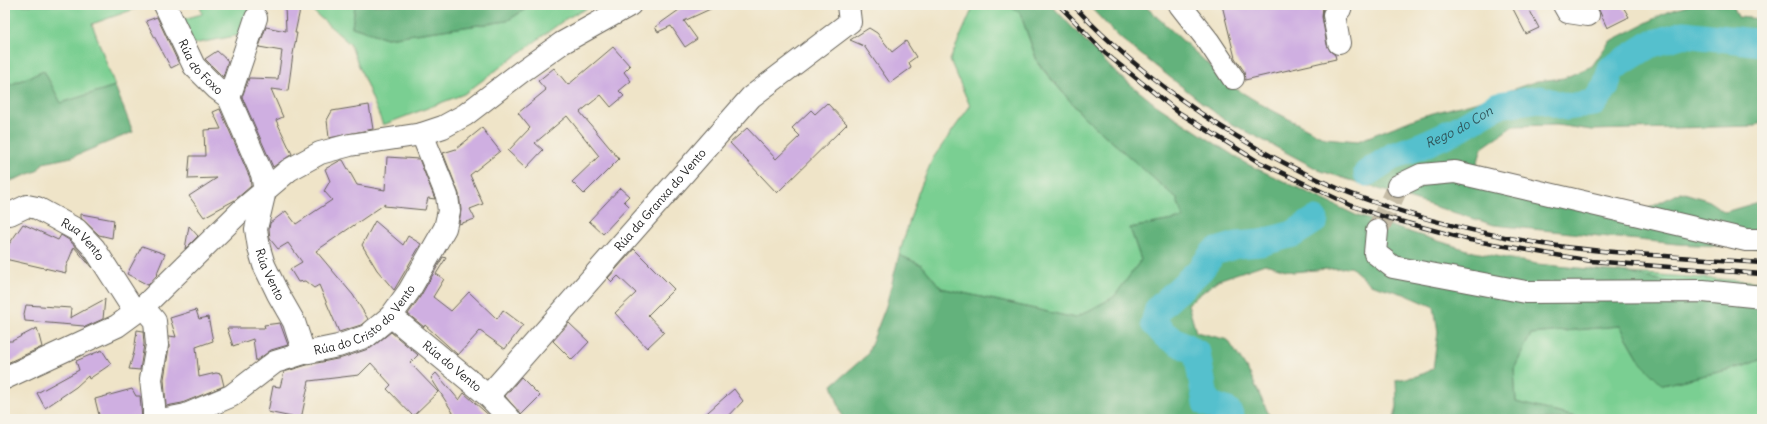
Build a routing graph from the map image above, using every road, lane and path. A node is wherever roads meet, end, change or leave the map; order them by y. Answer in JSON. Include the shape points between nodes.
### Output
{"nodes":[{"id":1,"x":165,"y":5,"type":"edge"},
{"id":2,"x":630,"y":5,"type":"edge"},
{"id":3,"x":1180,"y":5,"type":"edge"},
{"id":4,"x":1341,"y":5,"type":"edge"},
{"id":5,"x":1564,"y":5,"type":"edge"},
{"id":6,"x":849,"y":13,"type":"edge"},
{"id":7,"x":1588,"y":15,"type":"dead end"},
{"id":8,"x":256,"y":18,"type":"dead end"},
{"id":9,"x":1339,"y":43,"type":"dead end"},
{"id":10,"x":1233,"y":78,"type":"dead end"},
{"id":11,"x":229,"y":98,"type":"junction"},
{"id":12,"x":422,"y":134,"type":"junction"},
{"id":13,"x":1398,"y":186,"type":"tunnel mouth"},
{"id":14,"x":265,"y":191,"type":"junction"},
{"id":15,"x":5,"y":214,"type":"edge"},
{"id":16,"x":1377,"y":231,"type":"tunnel mouth"},
{"id":17,"x":1762,"y":240,"type":"edge"},
{"id":18,"x":1762,"y":297,"type":"edge"},
{"id":19,"x":139,"y":310,"type":"junction"},
{"id":20,"x":391,"y":316,"type":"junction"},
{"id":21,"x":304,"y":353,"type":"junction"},
{"id":22,"x":5,"y":378,"type":"edge"},
{"id":23,"x":488,"y":396,"type":"junction"},
{"id":24,"x":154,"y":419,"type":"edge"},
{"id":25,"x":166,"y":419,"type":"edge"},
{"id":26,"x":510,"y":419,"type":"edge"}],
"edges":[{"from":1,"to":11,"type":"street","name":"Rúa do Foxo","via":[[194,66]]},
{"from":2,"to":12,"type":"street","via":[[562,43],[465,115],[443,127]]},
{"from":3,"to":10,"type":"street"},
{"from":4,"to":9,"type":"street","via":[[1334,15]]},
{"from":5,"to":7,"type":"street","via":[[1568,12]]},
{"from":6,"to":23,"type":"street","name":"Rúa da Granxa do Vento","via":[[750,97]]},
{"from":8,"to":11,"type":"street"},
{"from":11,"to":14,"type":"street","name":"Rúa do Foxo","via":[[262,174]]},
{"from":12,"to":14,"type":"street","via":[[350,145],[320,153],[289,170]]},
{"from":12,"to":20,"type":"street","name":"Rúa do Cristo do Vento","via":[[447,196],[448,211],[445,228],[409,291]]},
{"from":13,"to":17,"type":"street","via":[[1421,175],[1455,172],[1746,240]]},
{"from":14,"to":19,"type":"street"},
{"from":14,"to":21,"type":"street","name":"Rúa Vento","via":[[256,229],[259,248],[264,265],[294,322]]},
{"from":15,"to":19,"type":"street","name":"Rua Vento","via":[[26,206],[37,208],[77,230],[94,248]]},
{"from":16,"to":18,"type":"street","via":[[1375,253],[1393,267],[1526,292],[1703,291]]},
{"from":19,"to":22,"type":"street","via":[[117,326]]},
{"from":19,"to":24,"type":"street","via":[[155,321],[157,345],[151,379]]},
{"from":20,"to":21,"type":"street","name":"Rúa do Cristo do Vento","via":[[367,336],[338,346]]},
{"from":20,"to":23,"type":"street","name":"Rúa do Vento"},
{"from":21,"to":25,"type":"street","name":"Rúa do Cristo do Vento","via":[[275,362],[231,396],[186,415]]},
{"from":23,"to":26,"type":"street","name":"Rúa do Vento"}]}
